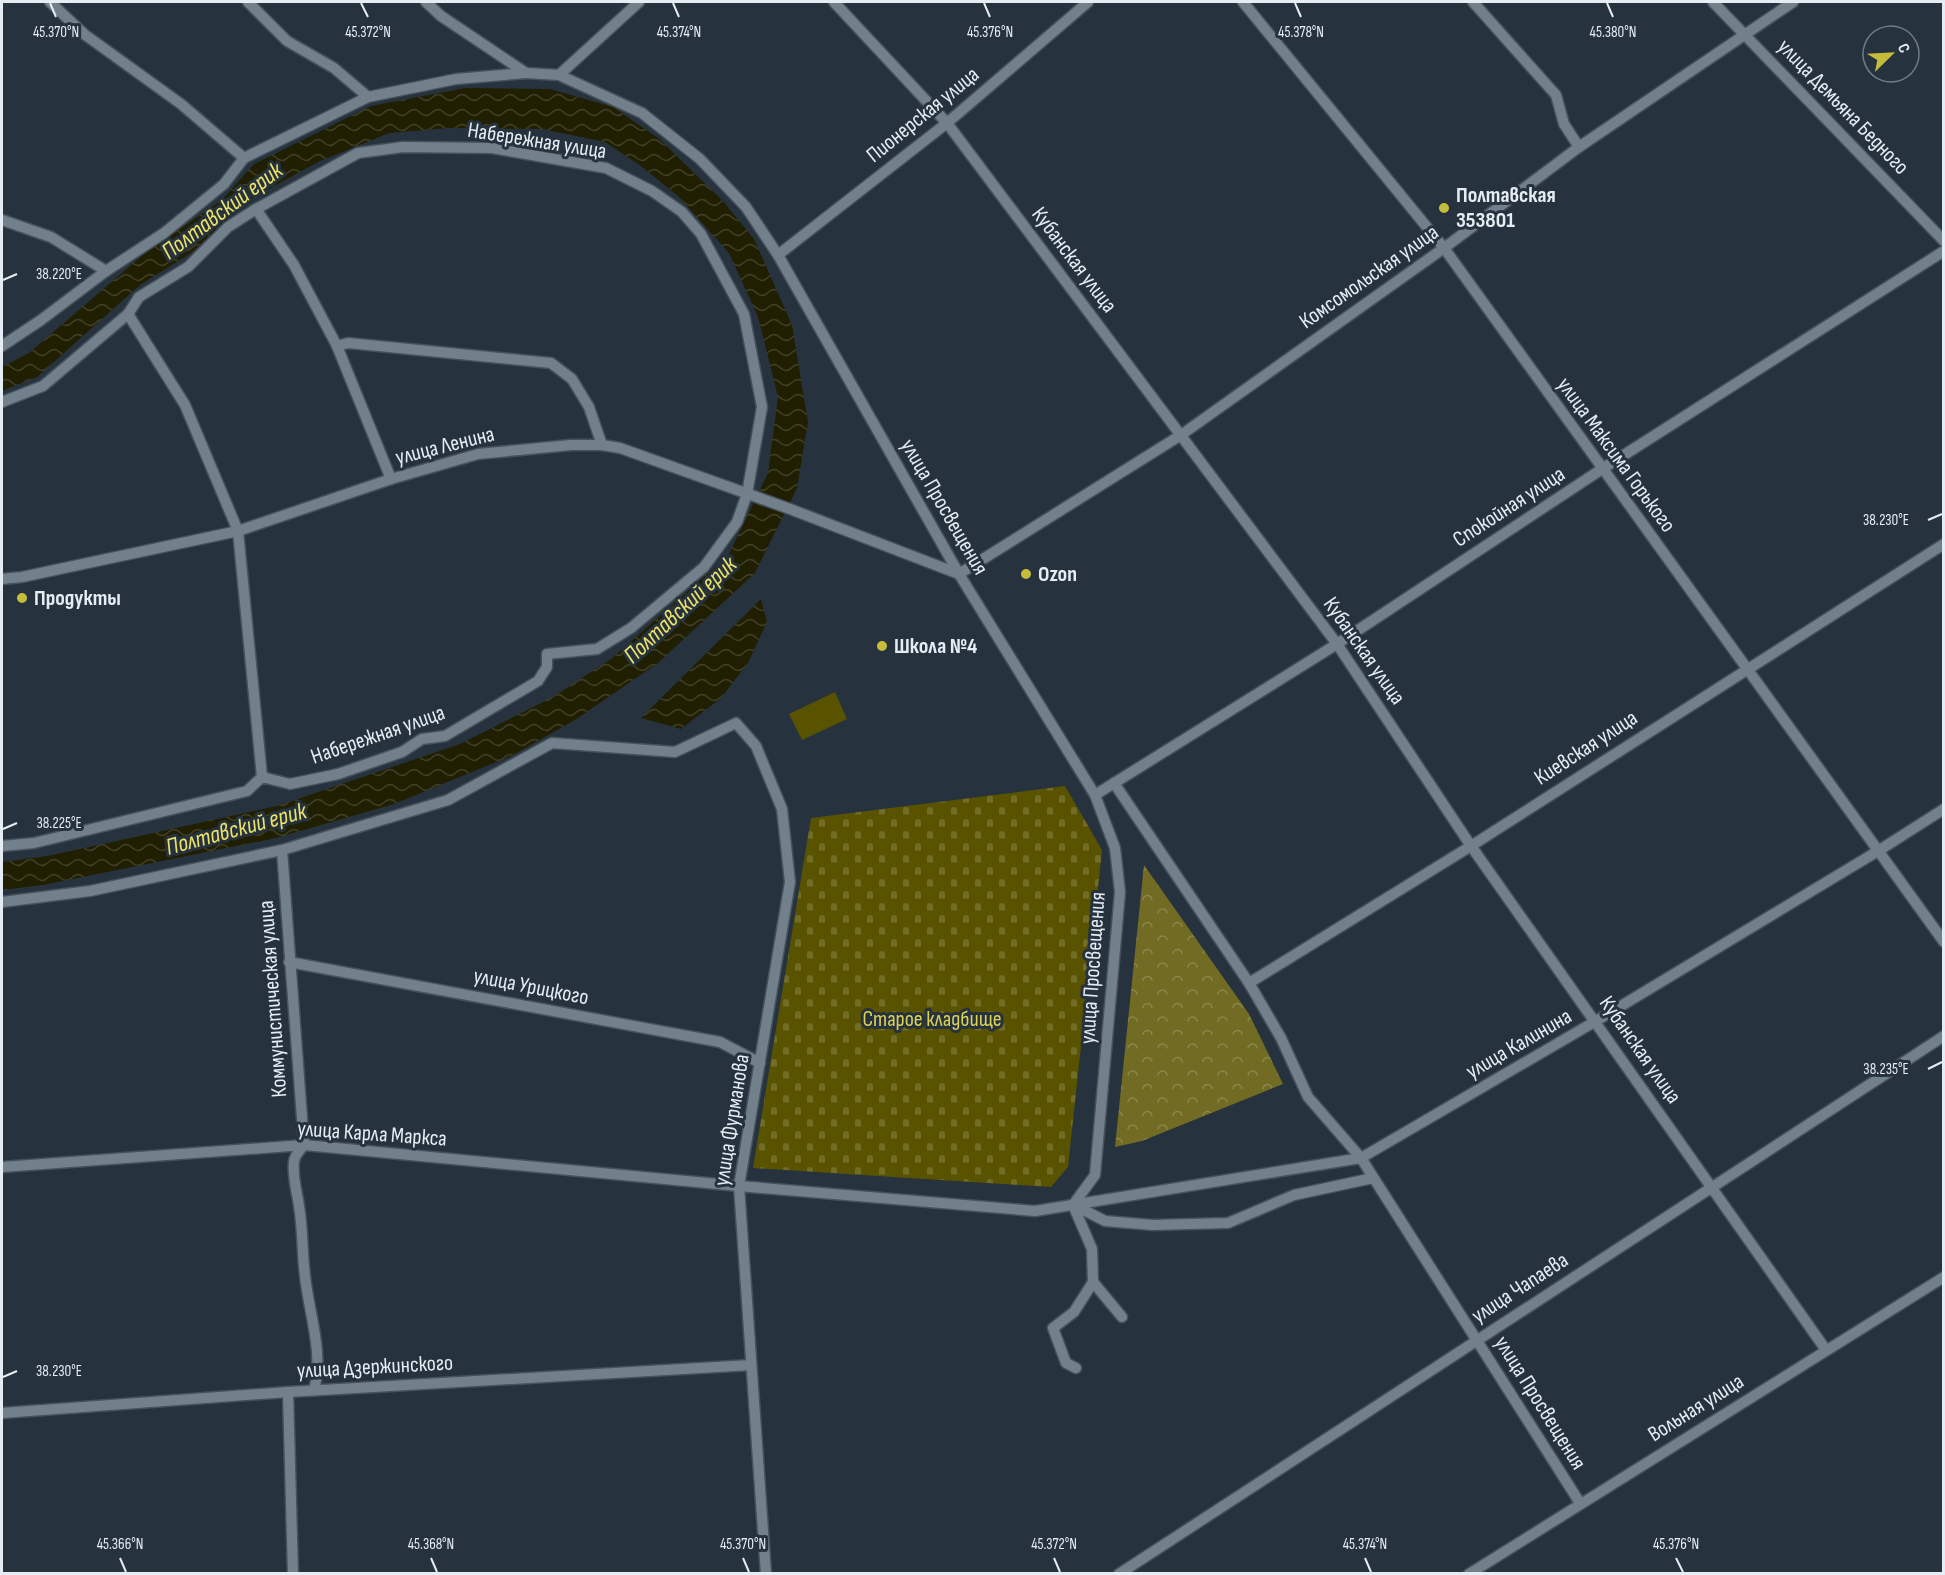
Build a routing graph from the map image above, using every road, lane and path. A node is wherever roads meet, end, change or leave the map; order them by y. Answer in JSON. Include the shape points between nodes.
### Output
{"nodes":[{"id":1,"x":50,"y":2,"type":"edge"},
{"id":2,"x":248,"y":2,"type":"edge"},
{"id":3,"x":426,"y":2,"type":"edge"},
{"id":4,"x":639,"y":2,"type":"edge"},
{"id":5,"x":834,"y":2,"type":"edge"},
{"id":6,"x":1088,"y":2,"type":"edge"},
{"id":7,"x":1243,"y":2,"type":"edge"},
{"id":8,"x":1473,"y":2,"type":"edge"},
{"id":9,"x":1713,"y":2,"type":"edge"},
{"id":10,"x":1793,"y":2,"type":"edge"},
{"id":11,"x":1745,"y":34,"type":"junction"},
{"id":12,"x":526,"y":73,"type":"junction"},
{"id":13,"x":559,"y":75,"type":"junction"},
{"id":14,"x":368,"y":97,"type":"junction"},
{"id":15,"x":947,"y":123,"type":"junction"},
{"id":16,"x":1579,"y":147,"type":"junction"},
{"id":17,"x":244,"y":158,"type":"junction"},
{"id":18,"x":256,"y":209,"type":"junction"},
{"id":19,"x":2,"y":220,"type":"edge"},
{"id":20,"x":1944,"y":241,"type":"edge"},
{"id":21,"x":1444,"y":248,"type":"junction"},
{"id":22,"x":1944,"y":251,"type":"edge"},
{"id":23,"x":778,"y":255,"type":"junction"},
{"id":24,"x":106,"y":271,"type":"junction"},
{"id":25,"x":128,"y":314,"type":"junction"},
{"id":26,"x":2,"y":346,"type":"edge"},
{"id":27,"x":337,"y":346,"type":"junction"},
{"id":28,"x":2,"y":402,"type":"edge"},
{"id":29,"x":1181,"y":435,"type":"junction"},
{"id":30,"x":602,"y":445,"type":"junction"},
{"id":31,"x":1602,"y":469,"type":"junction"},
{"id":32,"x":392,"y":479,"type":"junction"},
{"id":33,"x":747,"y":494,"type":"junction"},
{"id":34,"x":238,"y":531,"type":"junction"},
{"id":35,"x":1944,"y":544,"type":"edge"},
{"id":36,"x":959,"y":574,"type":"junction"},
{"id":37,"x":2,"y":579,"type":"edge"},
{"id":38,"x":1337,"y":644,"type":"junction"},
{"id":39,"x":1745,"y":669,"type":"junction"},
{"id":40,"x":262,"y":777,"type":"junction"},
{"id":41,"x":1114,"y":783,"type":"junction"},
{"id":42,"x":1095,"y":795,"type":"junction"},
{"id":43,"x":1944,"y":809,"type":"edge"},
{"id":44,"x":2,"y":846,"type":"edge"},
{"id":45,"x":1471,"y":846,"type":"junction"},
{"id":46,"x":282,"y":850,"type":"junction"},
{"id":47,"x":1878,"y":851,"type":"junction"},
{"id":48,"x":2,"y":902,"type":"edge"},
{"id":49,"x":1944,"y":942,"type":"edge"},
{"id":50,"x":290,"y":962,"type":"junction"},
{"id":51,"x":1249,"y":983,"type":"junction"},
{"id":52,"x":1596,"y":1021,"type":"junction"},
{"id":53,"x":1944,"y":1036,"type":"edge"},
{"id":54,"x":760,"y":1063,"type":"junction"},
{"id":55,"x":304,"y":1145,"type":"junction"},
{"id":56,"x":1361,"y":1158,"type":"junction"},
{"id":57,"x":2,"y":1167,"type":"edge"},
{"id":58,"x":1373,"y":1178,"type":"junction"},
{"id":59,"x":739,"y":1186,"type":"junction"},
{"id":60,"x":1712,"y":1186,"type":"junction"},
{"id":61,"x":1073,"y":1205,"type":"junction"},
{"id":62,"x":1944,"y":1277,"type":"edge"},
{"id":63,"x":1093,"y":1282,"type":"junction"},
{"id":64,"x":1122,"y":1317,"type":"dead end"},
{"id":65,"x":1477,"y":1340,"type":"junction"},
{"id":66,"x":1826,"y":1350,"type":"junction"},
{"id":67,"x":751,"y":1365,"type":"junction"},
{"id":68,"x":1076,"y":1368,"type":"dead end"},
{"id":69,"x":314,"y":1390,"type":"junction"},
{"id":70,"x":288,"y":1392,"type":"junction"},
{"id":71,"x":2,"y":1413,"type":"edge"},
{"id":72,"x":1580,"y":1503,"type":"junction"},
{"id":73,"x":293,"y":1574,"type":"edge"},
{"id":74,"x":766,"y":1574,"type":"edge"},
{"id":75,"x":1119,"y":1574,"type":"edge"},
{"id":76,"x":1469,"y":1574,"type":"edge"}],
"edges":[{"from":1,"to":17,"type":"street","via":[[84,34],[181,104]]},
{"from":2,"to":14,"type":"street","via":[[287,41],[334,68]]},
{"from":3,"to":12,"type":"street"},
{"from":4,"to":13,"type":"street"},
{"from":5,"to":15,"type":"street","name":"Кубанская улица"},
{"from":6,"to":15,"type":"street","name":"Пионерская улица"},
{"from":7,"to":21,"type":"street","name":"улица Максима Горького"},
{"from":8,"to":16,"type":"street","via":[[1556,95],[1563,124]]},
{"from":9,"to":11,"type":"street","name":"улица Демьяна Бедного"},
{"from":10,"to":11,"type":"street","name":"Комсомольская улица"},
{"from":11,"to":16,"type":"street","name":"Комсомольская улица"},
{"from":11,"to":20,"type":"street","name":"улица Демьяна Бедного"},
{"from":12,"to":13,"type":"street","name":"улица Просвещения"},
{"from":12,"to":14,"type":"street","via":[[456,80]]},
{"from":13,"to":23,"type":"street","name":"улица Просвещения","via":[[642,113],[700,159],[746,207]]},
{"from":14,"to":17,"type":"street"},
{"from":15,"to":23,"type":"street","name":"Пионерская улица"},
{"from":15,"to":29,"type":"street","name":"Кубанская улица"},
{"from":16,"to":21,"type":"street","name":"Комсомольская улица"},
{"from":17,"to":24,"type":"street","via":[[224,184],[164,232]]},
{"from":18,"to":25,"type":"street","name":"Набережная улица","via":[[228,227],[188,267],[139,297]]},
{"from":18,"to":27,"type":"street","via":[[294,264]]},
{"from":18,"to":33,"type":"street","name":"Набережная улица","via":[[358,153],[403,147],[492,148],[606,168],[652,190],[682,212],[701,234],[744,314],[762,407]]},
{"from":19,"to":24,"type":"street","via":[[51,237]]},
{"from":21,"to":29,"type":"street","name":"Комсомольская улица"},
{"from":21,"to":31,"type":"street","name":"улица Максима Горького"},
{"from":22,"to":31,"type":"street","name":"Спокойная улица"},
{"from":23,"to":36,"type":"street","name":"улица Просвещения"},
{"from":24,"to":26,"type":"street"},
{"from":25,"to":28,"type":"street","name":"Набережная улица","via":[[43,386]]},
{"from":25,"to":34,"type":"street","via":[[185,405]]},
{"from":27,"to":30,"type":"street","via":[[348,343],[551,363],[578,388]]},
{"from":27,"to":32,"type":"street"},
{"from":29,"to":36,"type":"street","name":"Комсомольская улица"},
{"from":29,"to":38,"type":"street","name":"Кубанская улица"},
{"from":30,"to":32,"type":"street","name":"улица Ленина","via":[[571,444],[478,454]]},
{"from":30,"to":33,"type":"street","name":"улица Ленина"},
{"from":31,"to":38,"type":"street","name":"Спокойная улица"},
{"from":31,"to":39,"type":"street","name":"улица Максима Горького"},
{"from":32,"to":34,"type":"street","name":"улица Ленина"},
{"from":33,"to":36,"type":"street","name":"улица Ленина"},
{"from":33,"to":40,"type":"street","name":"Набережная улица","via":[[737,522],[704,567],[631,628],[597,649],[547,654],[548,667],[538,681],[445,736],[422,739],[402,752],[338,774],[290,784]]},
{"from":34,"to":37,"type":"street","name":"улица Ленина","via":[[22,578]]},
{"from":34,"to":40,"type":"street"},
{"from":35,"to":39,"type":"street","name":"Киевская улица"},
{"from":36,"to":42,"type":"street","name":"улица Просвещения"},
{"from":38,"to":41,"type":"street","name":"Спокойная улица"},
{"from":38,"to":45,"type":"street","name":"Кубанская улица"},
{"from":39,"to":45,"type":"street","name":"Киевская улица"},
{"from":39,"to":47,"type":"street","name":"улица Максима Горького"},
{"from":40,"to":44,"type":"street","via":[[247,791],[34,843]]},
{"from":41,"to":42,"type":"street","name":"Спокойная улица"},
{"from":41,"to":51,"type":"street","name":"улица Просвещения"},
{"from":42,"to":61,"type":"street","name":"улица Просвещения","via":[[1115,848],[1120,892],[1095,1175]]},
{"from":43,"to":47,"type":"street","name":"улица Калинина"},
{"from":45,"to":51,"type":"street","name":"Киевская улица"},
{"from":45,"to":52,"type":"street","name":"Кубанская улица"},
{"from":46,"to":48,"type":"street","via":[[90,891]]},
{"from":46,"to":50,"type":"street","name":"Коммунистическая улица"},
{"from":46,"to":54,"type":"street","name":"улица Фурманова","via":[[448,800],[552,743],[675,752],[736,723],[756,746],[782,809],[790,882]]},
{"from":47,"to":49,"type":"street","name":"улица Максима Горького"},
{"from":47,"to":52,"type":"street","name":"улица Калинина"},
{"from":50,"to":54,"type":"street","name":"улица Урицкого","via":[[720,1041]]},
{"from":50,"to":55,"type":"street","name":"Коммунистическая улица"},
{"from":51,"to":56,"type":"street","name":"улица Просвещения","via":[[1308,1096]]},
{"from":52,"to":56,"type":"street","name":"улица Калинина"},
{"from":52,"to":60,"type":"street","name":"Кубанская улица"},
{"from":53,"to":60,"type":"street","name":"улица Чапаева"},
{"from":54,"to":59,"type":"street","name":"улица Фурманова"},
{"from":55,"to":57,"type":"street","name":"улица Карла Маркса"},
{"from":55,"to":59,"type":"street","name":"улица Карла Маркса"},
{"from":55,"to":69,"type":"street","name":"Коммунистическая улица","via":[[294,1158],[294,1182],[316,1342],[318,1375]]},
{"from":56,"to":58,"type":"street","name":"улица Просвещения"},
{"from":56,"to":61,"type":"street","name":"улица Калинина"},
{"from":58,"to":61,"type":"street","via":[[1294,1195],[1228,1223],[1153,1225],[1105,1221]]},
{"from":58,"to":65,"type":"street","name":"улица Просвещения"},
{"from":59,"to":61,"type":"street","name":"улица Карла Маркса","via":[[1035,1211]]},
{"from":59,"to":67,"type":"street","name":"улица Фурманова"},
{"from":60,"to":65,"type":"street","name":"улица Чапаева"},
{"from":60,"to":66,"type":"street","name":"Кубанская улица"},
{"from":61,"to":63,"type":"street","via":[[1092,1249]]},
{"from":62,"to":66,"type":"street","name":"Вольная улица"},
{"from":63,"to":64,"type":"street"},
{"from":63,"to":68,"type":"street","via":[[1074,1312],[1053,1328],[1066,1363]]},
{"from":65,"to":72,"type":"street","name":"улица Просвещения"},
{"from":65,"to":75,"type":"street","name":"улица Чапаева"},
{"from":66,"to":72,"type":"street","name":"Вольная улица"},
{"from":67,"to":69,"type":"street","name":"улица Дзержинского"},
{"from":67,"to":74,"type":"street","name":"улица Фурманова"},
{"from":69,"to":70,"type":"street","name":"улица Дзержинского"},
{"from":70,"to":71,"type":"street","name":"улица Дзержинского"},
{"from":70,"to":73,"type":"street"},
{"from":72,"to":76,"type":"street","name":"Вольная улица"}]}
